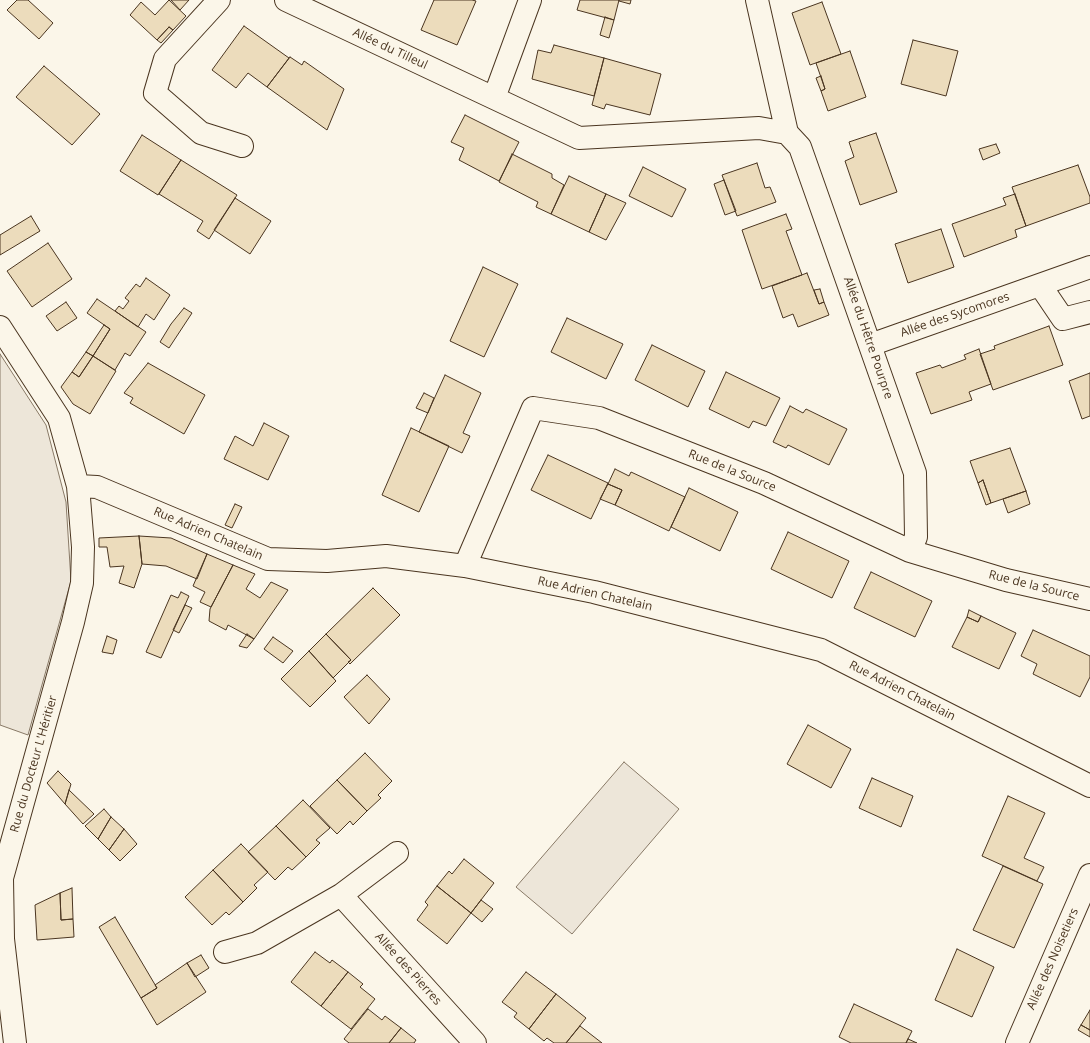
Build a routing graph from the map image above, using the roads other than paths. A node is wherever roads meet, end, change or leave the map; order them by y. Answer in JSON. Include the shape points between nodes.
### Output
{"nodes":[{"id":1,"x":219,"y":0,"type":"edge"},
{"id":2,"x":286,"y":0,"type":"edge"},
{"id":3,"x":530,"y":0,"type":"edge"},
{"id":4,"x":757,"y":0,"type":"edge"},
{"id":5,"x":494,"y":98,"type":"junction"},
{"id":6,"x":787,"y":133,"type":"junction"},
{"id":7,"x":242,"y":146,"type":"dead end"},
{"id":8,"x":1090,"y":267,"type":"edge"},
{"id":9,"x":1040,"y":285,"type":"junction"},
{"id":10,"x":1090,"y":312,"type":"edge"},
{"id":11,"x":0,"y":327,"type":"edge"},
{"id":12,"x":870,"y":345,"type":"junction"},
{"id":13,"x":78,"y":486,"type":"junction"},
{"id":14,"x":910,"y":550,"type":"junction"},
{"id":15,"x":465,"y":566,"type":"junction"},
{"id":16,"x":1090,"y":599,"type":"edge"},
{"id":17,"x":1090,"y":786,"type":"edge"},
{"id":18,"x":397,"y":853,"type":"dead end"},
{"id":19,"x":1090,"y":875,"type":"edge"},
{"id":20,"x":341,"y":895,"type":"junction"},
{"id":21,"x":225,"y":952,"type":"dead end"},
{"id":22,"x":16,"y":1043,"type":"edge"},
{"id":23,"x":475,"y":1043,"type":"edge"},
{"id":24,"x":1017,"y":1043,"type":"edge"}],
"edges":[{"from":1,"to":7,"type":"street","via":[[165,59],[155,93],[201,133]]},
{"from":2,"to":5,"type":"street","name":"Allée du Tilleul"},
{"from":3,"to":5,"type":"street"},
{"from":4,"to":6,"type":"street","name":"Allée du Hêtre Pourpre"},
{"from":5,"to":6,"type":"street","via":[[580,138],[759,128]]},
{"from":6,"to":12,"type":"street","name":"Allée du Hêtre Pourpre","via":[[800,147]]},
{"from":8,"to":9,"type":"street","name":"Allée des Sycomores"},
{"from":9,"to":10,"type":"street","via":[[1063,319]]},
{"from":9,"to":12,"type":"street","name":"Allée des Sycomores"},
{"from":11,"to":13,"type":"street","name":"Rue du Docteur L'Héritier","via":[[59,418]]},
{"from":12,"to":14,"type":"street","name":"Allée du Hêtre Pourpre","via":[[915,473],[916,537]]},
{"from":13,"to":15,"type":"street","name":"Rue Adrien Chatelain","via":[[97,487],[268,559],[327,561],[386,556]]},
{"from":13,"to":22,"type":"street","name":"Rue du Docteur L'Héritier","via":[[82,583],[2,878],[3,939]]},
{"from":14,"to":15,"type":"street","name":"Rue de la Source","via":[[764,483],[599,418],[533,408]]},
{"from":14,"to":16,"type":"street","name":"Rue de la Source","via":[[1006,580]]},
{"from":15,"to":17,"type":"street","name":"Rue Adrien Chatelain","via":[[594,592],[821,650]]},
{"from":18,"to":20,"type":"street"},
{"from":19,"to":24,"type":"street","name":"Allée des Noisetiers"},
{"from":20,"to":21,"type":"street","via":[[257,943]]},
{"from":20,"to":23,"type":"street","name":"Allée des Pierres"}]}
